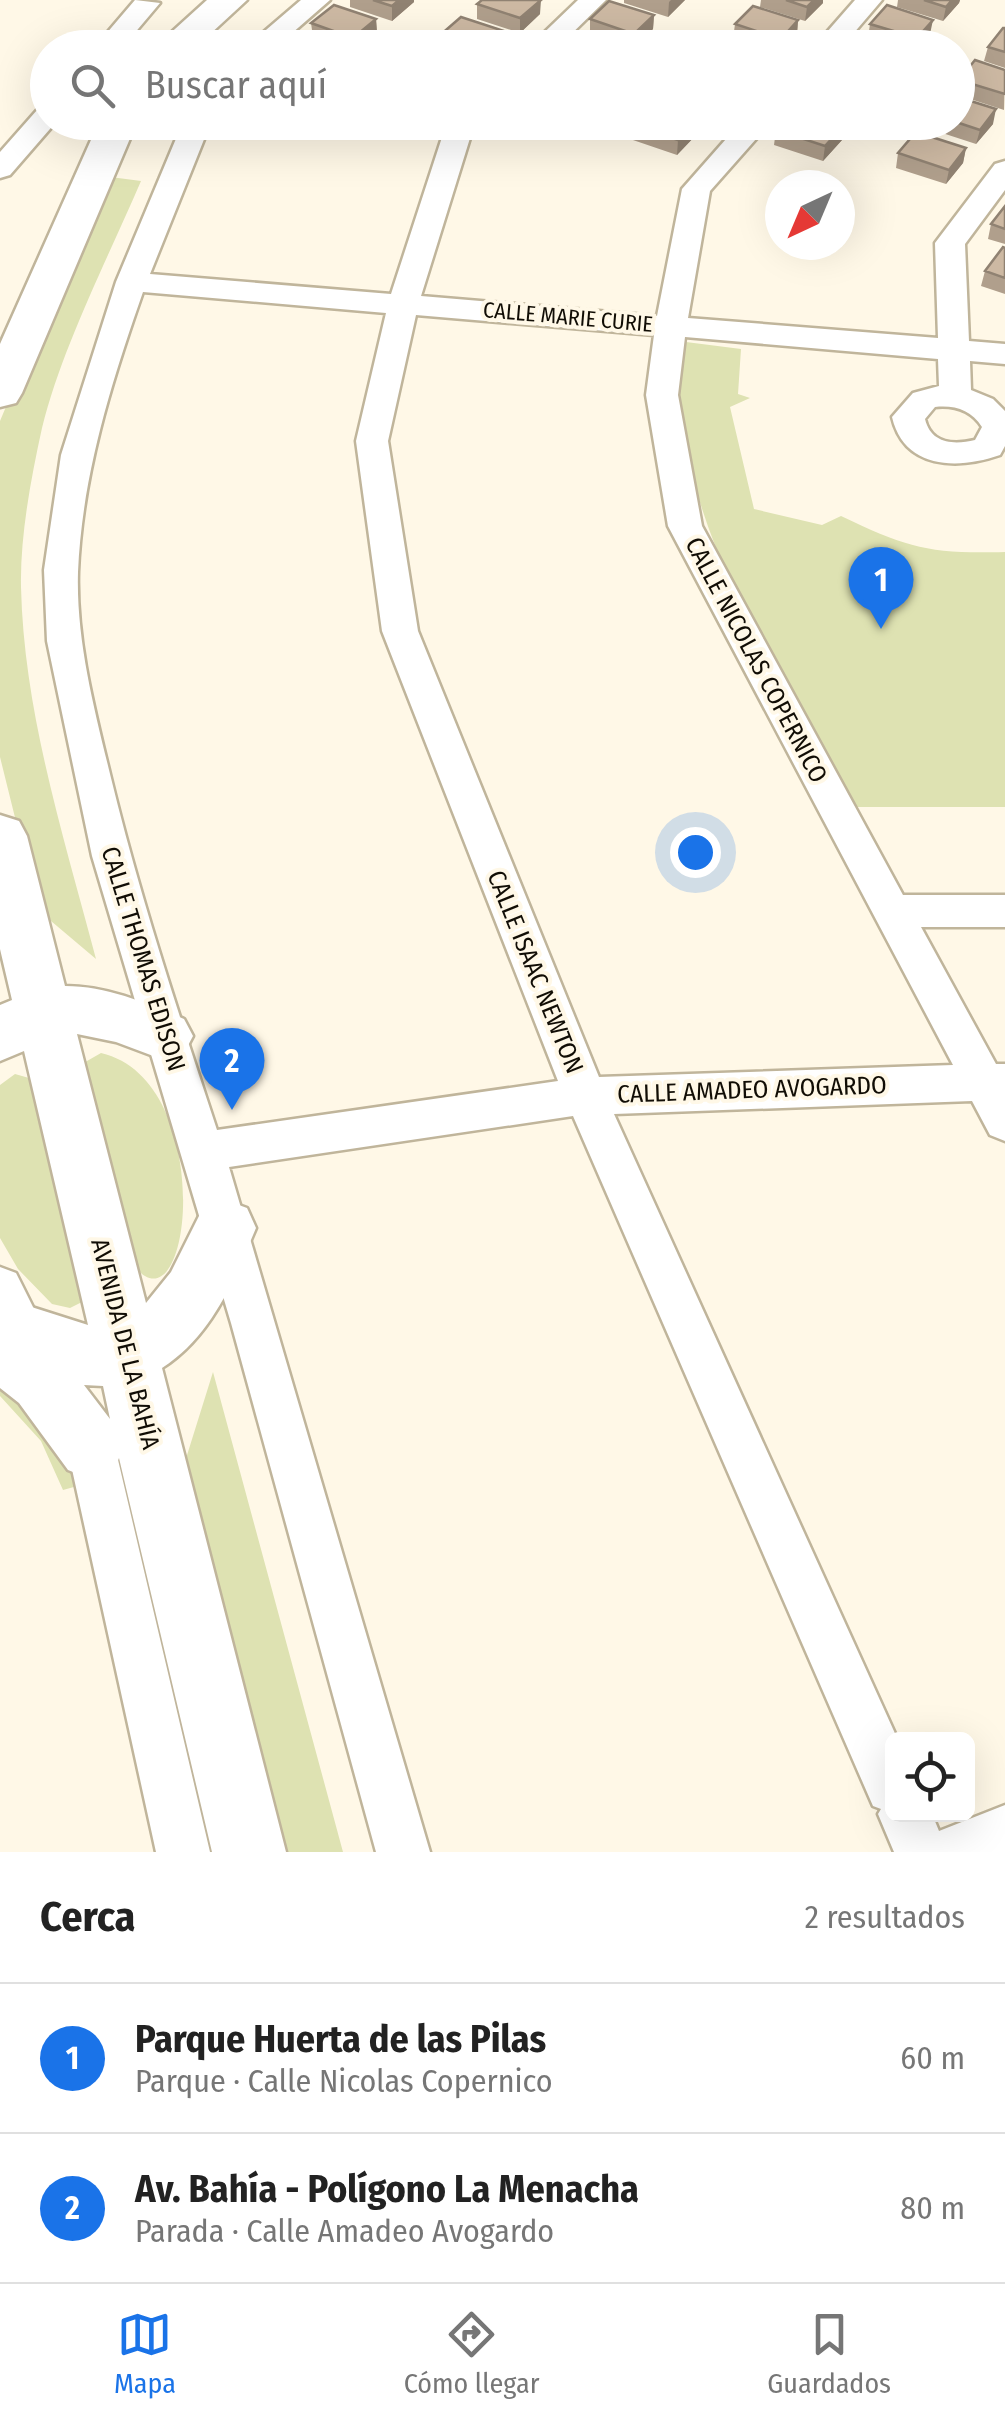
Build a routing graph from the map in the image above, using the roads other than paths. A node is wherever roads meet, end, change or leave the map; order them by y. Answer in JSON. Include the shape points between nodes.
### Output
{"nodes":[{"id":1,"x":229,"y":0,"type":"edge"},
{"id":2,"x":317,"y":0,"type":"edge"},
{"id":3,"x":593,"y":0,"type":"edge"},
{"id":4,"x":870,"y":0,"type":"edge"},
{"id":5,"x":145,"y":1,"type":"edge"},
{"id":6,"x":122,"y":30,"type":"edge"},
{"id":7,"x":193,"y":30,"type":"edge"},
{"id":8,"x":280,"y":30,"type":"edge"},
{"id":9,"x":561,"y":30,"type":"edge"},
{"id":10,"x":842,"y":30,"type":"edge"},
{"id":11,"x":30,"y":135,"type":"edge"},
{"id":12,"x":110,"y":140,"type":"edge"},
{"id":13,"x":190,"y":140,"type":"edge"},
{"id":14,"x":455,"y":140,"type":"edge"},
{"id":15,"x":741,"y":140,"type":"edge"},
{"id":16,"x":0,"y":169,"type":"edge"},
{"id":17,"x":1005,"y":170,"type":"edge"},
{"id":18,"x":131,"y":282,"type":"junction"},
{"id":19,"x":403,"y":304,"type":"junction"},
{"id":20,"x":671,"y":325,"type":"junction"},
{"id":21,"x":954,"y":349,"type":"junction"},
{"id":22,"x":1005,"y":354,"type":"edge"},
{"id":23,"x":0,"y":393,"type":"edge"},
{"id":24,"x":954,"y":396,"type":"dead end"},
{"id":25,"x":0,"y":836,"type":"edge"},
{"id":26,"x":890,"y":910,"type":"junction"},
{"id":27,"x":1005,"y":910,"type":"edge"},
{"id":28,"x":22,"y":1024,"type":"edge"},
{"id":29,"x":164,"y":1036,"type":"junction"},
{"id":30,"x":993,"y":1082,"type":"edge"},
{"id":31,"x":585,"y":1096,"type":"junction"},
{"id":32,"x":1005,"y":1122,"type":"edge"},
{"id":33,"x":202,"y":1151,"type":"junction"},
{"id":34,"x":225,"y":1228,"type":"junction"},
{"id":35,"x":5,"y":1324,"type":"edge"},
{"id":36,"x":128,"y":1353,"type":"junction"},
{"id":37,"x":91,"y":1447,"type":"joint"},
{"id":38,"x":885,"y":1771,"type":"edge"},
{"id":39,"x":908,"y":1822,"type":"edge"},
{"id":40,"x":1005,"y":1832,"type":"edge"},
{"id":41,"x":183,"y":1852,"type":"edge"},
{"id":42,"x":249,"y":1852,"type":"edge"},
{"id":43,"x":403,"y":1852,"type":"edge"},
{"id":44,"x":921,"y":1852,"type":"edge"},
{"id":45,"x":954,"y":1852,"type":"edge"}],
"edges":[{"from":1,"to":7,"type":"street"},
{"from":2,"to":8,"type":"street"},
{"from":3,"to":9,"type":"street"},
{"from":4,"to":10,"type":"street"},
{"from":5,"to":6,"type":"street"},
{"from":11,"to":16,"type":"street"},
{"from":12,"to":23,"type":"street"},
{"from":13,"to":18,"type":"street","name":"CALLE THOMAS EDISON"},
{"from":14,"to":19,"type":"street","name":"CALLE ISAAC NEWTON"},
{"from":15,"to":20,"type":"street","name":"CALLE NICOLAS COPERNICO","via":[[696,189]]},
{"from":17,"to":21,"type":"street","via":[[950,243]]},
{"from":18,"to":19,"type":"street","name":"CALLE MARIE CURIE"},
{"from":18,"to":29,"type":"street","name":"CALLE THOMAS EDISON","via":[[70,482],[61,574],[69,676],[100,815]]},
{"from":19,"to":20,"type":"street","name":"CALLE MARIE CURIE"},
{"from":19,"to":31,"type":"street","name":"CALLE ISAAC NEWTON","via":[[372,441],[400,631]]},
{"from":20,"to":21,"type":"street","name":"CALLE MARIE CURIE"},
{"from":20,"to":26,"type":"street","name":"CALLE NICOLAS COPERNICO","via":[[662,395],[685,526]]},
{"from":21,"to":22,"type":"street","name":"CALLE MARIE CURIE"},
{"from":21,"to":24,"type":"street"},
{"from":25,"to":28,"type":"street","name":"AVENIDA DE LA BAHÍA"},
{"from":26,"to":27,"type":"street"},
{"from":26,"to":30,"type":"street","name":"CALLE NICOLAS COPERNICO"},
{"from":28,"to":29,"type":"street","via":[[82,1008]]},
{"from":28,"to":36,"type":"street","name":"AVENIDA DE LA BAHÍA"},
{"from":29,"to":33,"type":"street","name":"CALLE THOMAS EDISON"},
{"from":30,"to":31,"type":"street","name":"CALLE AMADEO AVOGARDO"},
{"from":30,"to":32,"type":"street","name":"CALLE NICOLAS COPERNICO"},
{"from":31,"to":33,"type":"street","name":"CALLE AMADEO AVOGARDO"},
{"from":31,"to":38,"type":"street","name":"CALLE ISAAC NEWTON"},
{"from":33,"to":34,"type":"street","name":"CALLE THOMAS EDISON"},
{"from":34,"to":36,"type":"street","via":[[203,1282],[152,1339]]},
{"from":34,"to":43,"type":"street","name":"CALLE THOMAS EDISON"},
{"from":35,"to":36,"type":"street","via":[[94,1356]]},
{"from":35,"to":37,"type":"street"},
{"from":36,"to":42,"type":"street","name":"AVENIDA DE LA BAHÍA"},
{"from":37,"to":41,"type":"street"},
{"from":39,"to":44,"type":"street"},
{"from":40,"to":45,"type":"street"}]}
